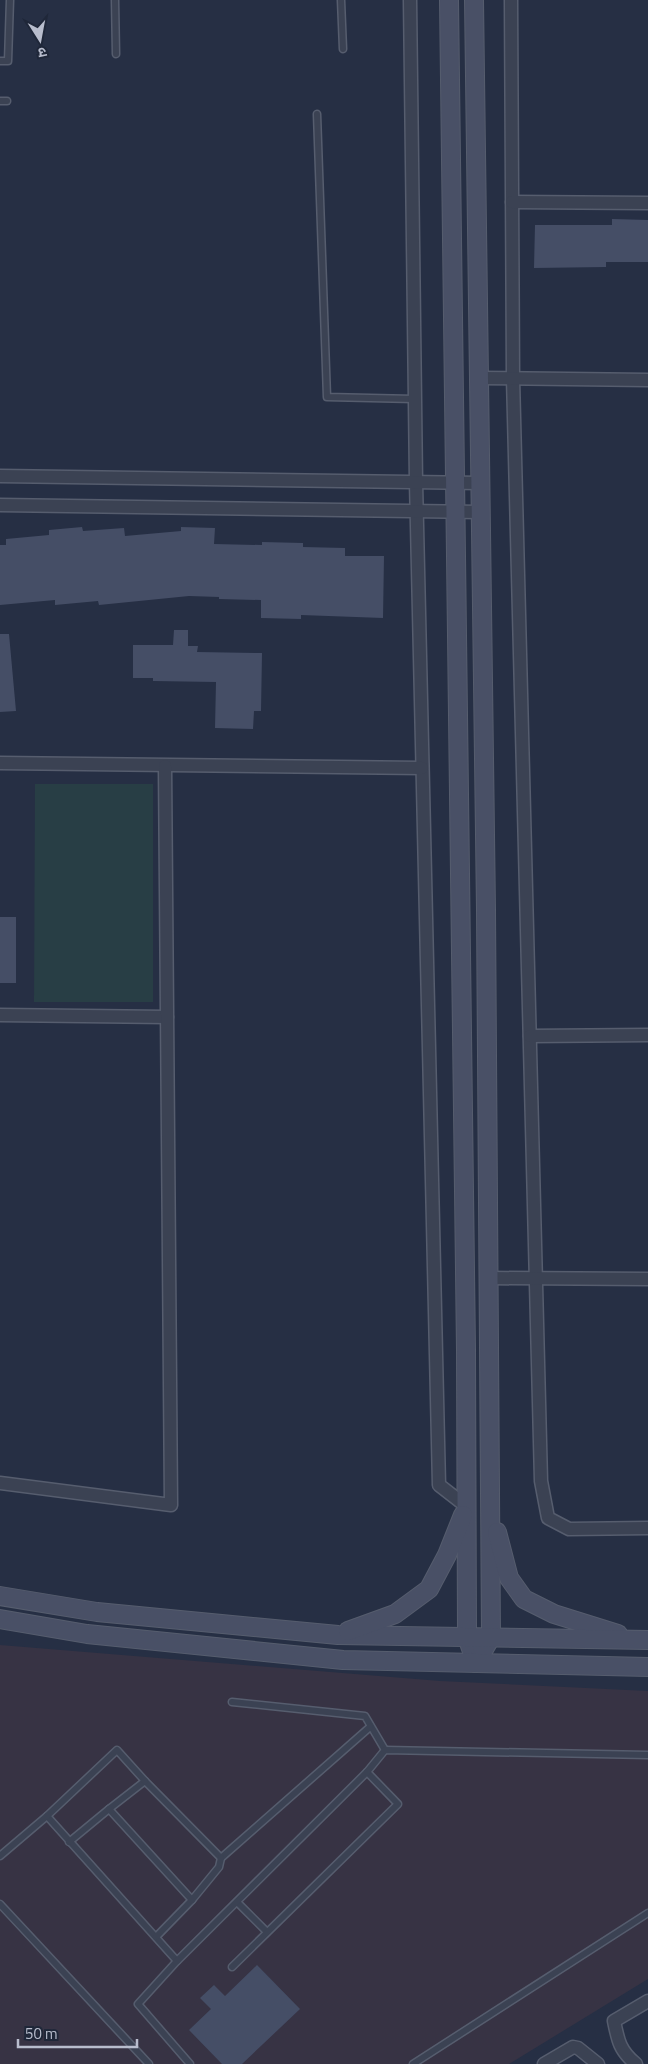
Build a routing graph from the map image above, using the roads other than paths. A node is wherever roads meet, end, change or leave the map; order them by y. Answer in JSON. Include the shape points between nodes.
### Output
{"nodes":[{"id":1,"x":10,"y":0,"type":"edge"},
{"id":2,"x":115,"y":0,"type":"edge"},
{"id":3,"x":341,"y":0,"type":"edge"},
{"id":4,"x":410,"y":0,"type":"edge"},
{"id":5,"x":449,"y":0,"type":"edge"},
{"id":6,"x":474,"y":0,"type":"edge"},
{"id":7,"x":511,"y":0,"type":"edge"},
{"id":8,"x":343,"y":50,"type":"dead end"},
{"id":9,"x":116,"y":54,"type":"dead end"},
{"id":10,"x":0,"y":61,"type":"edge"},
{"id":11,"x":318,"y":114,"type":"dead end"},
{"id":12,"x":512,"y":202,"type":"junction"},
{"id":13,"x":648,"y":203,"type":"edge"},
{"id":14,"x":453,"y":363,"type":"junction"},
{"id":15,"x":479,"y":378,"type":"junction"},
{"id":16,"x":514,"y":378,"type":"junction"},
{"id":17,"x":648,"y":380,"type":"edge"},
{"id":18,"x":454,"y":391,"type":"junction"},
{"id":19,"x":414,"y":399,"type":"junction"},
{"id":20,"x":0,"y":476,"type":"edge"},
{"id":21,"x":416,"y":482,"type":"junction"},
{"id":22,"x":454,"y":482,"type":"junction"},
{"id":23,"x":480,"y":483,"type":"junction"},
{"id":24,"x":0,"y":505,"type":"edge"},
{"id":25,"x":416,"y":511,"type":"junction"},
{"id":26,"x":455,"y":512,"type":"junction"},
{"id":27,"x":480,"y":512,"type":"junction"},
{"id":28,"x":0,"y":763,"type":"edge"},
{"id":29,"x":165,"y":766,"type":"junction"},
{"id":30,"x":422,"y":768,"type":"junction"},
{"id":31,"x":0,"y":1015,"type":"edge"},
{"id":32,"x":167,"y":1017,"type":"junction"},
{"id":33,"x":648,"y":1035,"type":"edge"},
{"id":34,"x":530,"y":1036,"type":"junction"},
{"id":35,"x":488,"y":1278,"type":"junction"},
{"id":36,"x":536,"y":1278,"type":"junction"},
{"id":37,"x":648,"y":1279,"type":"edge"},
{"id":38,"x":0,"y":1483,"type":"edge"},
{"id":39,"x":490,"y":1505,"type":"junction"},
{"id":40,"x":466,"y":1506,"type":"junction"},
{"id":41,"x":648,"y":1528,"type":"edge"},
{"id":42,"x":0,"y":1596,"type":"edge"},
{"id":43,"x":0,"y":1619,"type":"edge"},
{"id":44,"x":338,"y":1635,"type":"junction"},
{"id":45,"x":467,"y":1637,"type":"junction"},
{"id":46,"x":491,"y":1637,"type":"junction"},
{"id":47,"x":642,"y":1640,"type":"edge"},
{"id":48,"x":476,"y":1663,"type":"junction"},
{"id":49,"x":648,"y":1667,"type":"edge"},
{"id":50,"x":232,"y":1702,"type":"dead end"},
{"id":51,"x":370,"y":1727,"type":"junction"},
{"id":52,"x":384,"y":1750,"type":"junction"},
{"id":53,"x":648,"y":1755,"type":"edge"},
{"id":54,"x":367,"y":1772,"type":"junction"},
{"id":55,"x":145,"y":1781,"type":"junction"},
{"id":56,"x":109,"y":1809,"type":"junction"},
{"id":57,"x":48,"y":1816,"type":"junction"},
{"id":58,"x":70,"y":1842,"type":"junction"},
{"id":59,"x":0,"y":1856,"type":"edge"},
{"id":60,"x":221,"y":1858,"type":"junction"},
{"id":61,"x":192,"y":1900,"type":"junction"},
{"id":62,"x":237,"y":1902,"type":"junction"},
{"id":63,"x":0,"y":1904,"type":"edge"},
{"id":64,"x":648,"y":1913,"type":"edge"},
{"id":65,"x":267,"y":1932,"type":"junction"},
{"id":66,"x":156,"y":1937,"type":"junction"},
{"id":67,"x":177,"y":1961,"type":"junction"},
{"id":68,"x":232,"y":1966,"type":"dead end"},
{"id":69,"x":648,"y":2001,"type":"edge"},
{"id":70,"x":149,"y":2064,"type":"edge"},
{"id":71,"x":190,"y":2064,"type":"edge"},
{"id":72,"x":413,"y":2064,"type":"edge"},
{"id":73,"x":544,"y":2064,"type":"edge"},
{"id":74,"x":598,"y":2064,"type":"edge"},
{"id":75,"x":636,"y":2064,"type":"edge"}],
"edges":[{"from":1,"to":10,"type":"lane","via":[[8,61]]},
{"from":2,"to":9,"type":"lane"},
{"from":3,"to":8,"type":"lane"},
{"from":4,"to":19,"type":"street"},
{"from":5,"to":14,"type":"street"},
{"from":6,"to":15,"type":"street"},
{"from":7,"to":12,"type":"street"},
{"from":11,"to":19,"type":"lane","via":[[328,397]]},
{"from":12,"to":13,"type":"street"},
{"from":12,"to":16,"type":"street"},
{"from":14,"to":15,"type":"street"},
{"from":14,"to":18,"type":"street"},
{"from":15,"to":16,"type":"street"},
{"from":15,"to":18,"type":"street"},
{"from":15,"to":23,"type":"street"},
{"from":16,"to":17,"type":"street"},
{"from":16,"to":34,"type":"street"},
{"from":18,"to":22,"type":"street"},
{"from":19,"to":21,"type":"street"},
{"from":20,"to":21,"type":"street"},
{"from":21,"to":22,"type":"street"},
{"from":21,"to":25,"type":"street"},
{"from":22,"to":23,"type":"street"},
{"from":22,"to":26,"type":"street"},
{"from":23,"to":27,"type":"street"},
{"from":24,"to":25,"type":"street"},
{"from":25,"to":26,"type":"street"},
{"from":25,"to":30,"type":"street"},
{"from":26,"to":27,"type":"street"},
{"from":26,"to":40,"type":"street"},
{"from":27,"to":35,"type":"street"},
{"from":28,"to":29,"type":"street"},
{"from":29,"to":30,"type":"street"},
{"from":29,"to":32,"type":"street"},
{"from":30,"to":40,"type":"street","via":[[439,1485]]},
{"from":31,"to":32,"type":"street"},
{"from":32,"to":38,"type":"street","via":[[171,1505]]},
{"from":33,"to":34,"type":"street"},
{"from":34,"to":36,"type":"street"},
{"from":35,"to":36,"type":"street"},
{"from":35,"to":39,"type":"street"},
{"from":36,"to":37,"type":"street"},
{"from":36,"to":41,"type":"street","via":[[540,1482],[548,1518],[569,1529]]},
{"from":39,"to":46,"type":"street"},
{"from":39,"to":47,"type":"street","via":[[509,1578],[524,1599],[554,1614]]},
{"from":40,"to":44,"type":"street","via":[[429,1589],[395,1614]]},
{"from":40,"to":45,"type":"street"},
{"from":42,"to":44,"type":"street","via":[[97,1612]]},
{"from":43,"to":48,"type":"street","via":[[87,1634],[344,1660]]},
{"from":44,"to":45,"type":"street"},
{"from":45,"to":46,"type":"street"},
{"from":45,"to":48,"type":"street"},
{"from":46,"to":47,"type":"street"},
{"from":46,"to":48,"type":"street"},
{"from":48,"to":49,"type":"street"},
{"from":50,"to":51,"type":"lane","via":[[365,1716]]},
{"from":51,"to":52,"type":"lane"},
{"from":51,"to":60,"type":"lane"},
{"from":52,"to":53,"type":"lane"},
{"from":52,"to":54,"type":"lane"},
{"from":54,"to":62,"type":"lane"},
{"from":54,"to":65,"type":"lane","via":[[398,1804]]},
{"from":55,"to":56,"type":"lane"},
{"from":55,"to":57,"type":"lane","via":[[117,1750]]},
{"from":55,"to":60,"type":"lane"},
{"from":56,"to":58,"type":"lane"},
{"from":56,"to":61,"type":"lane"},
{"from":57,"to":58,"type":"lane"},
{"from":57,"to":59,"type":"lane"},
{"from":58,"to":66,"type":"lane"},
{"from":60,"to":61,"type":"lane","via":[[219,1867]]},
{"from":61,"to":66,"type":"lane"},
{"from":62,"to":65,"type":"lane"},
{"from":62,"to":67,"type":"lane"},
{"from":63,"to":70,"type":"lane"},
{"from":64,"to":72,"type":"lane"},
{"from":65,"to":68,"type":"lane"},
{"from":66,"to":67,"type":"lane"},
{"from":67,"to":71,"type":"lane","via":[[138,2004]]},
{"from":69,"to":75,"type":"street","via":[[614,2021],[625,2056]]},
{"from":73,"to":74,"type":"street","via":[[573,2047]]}]}
